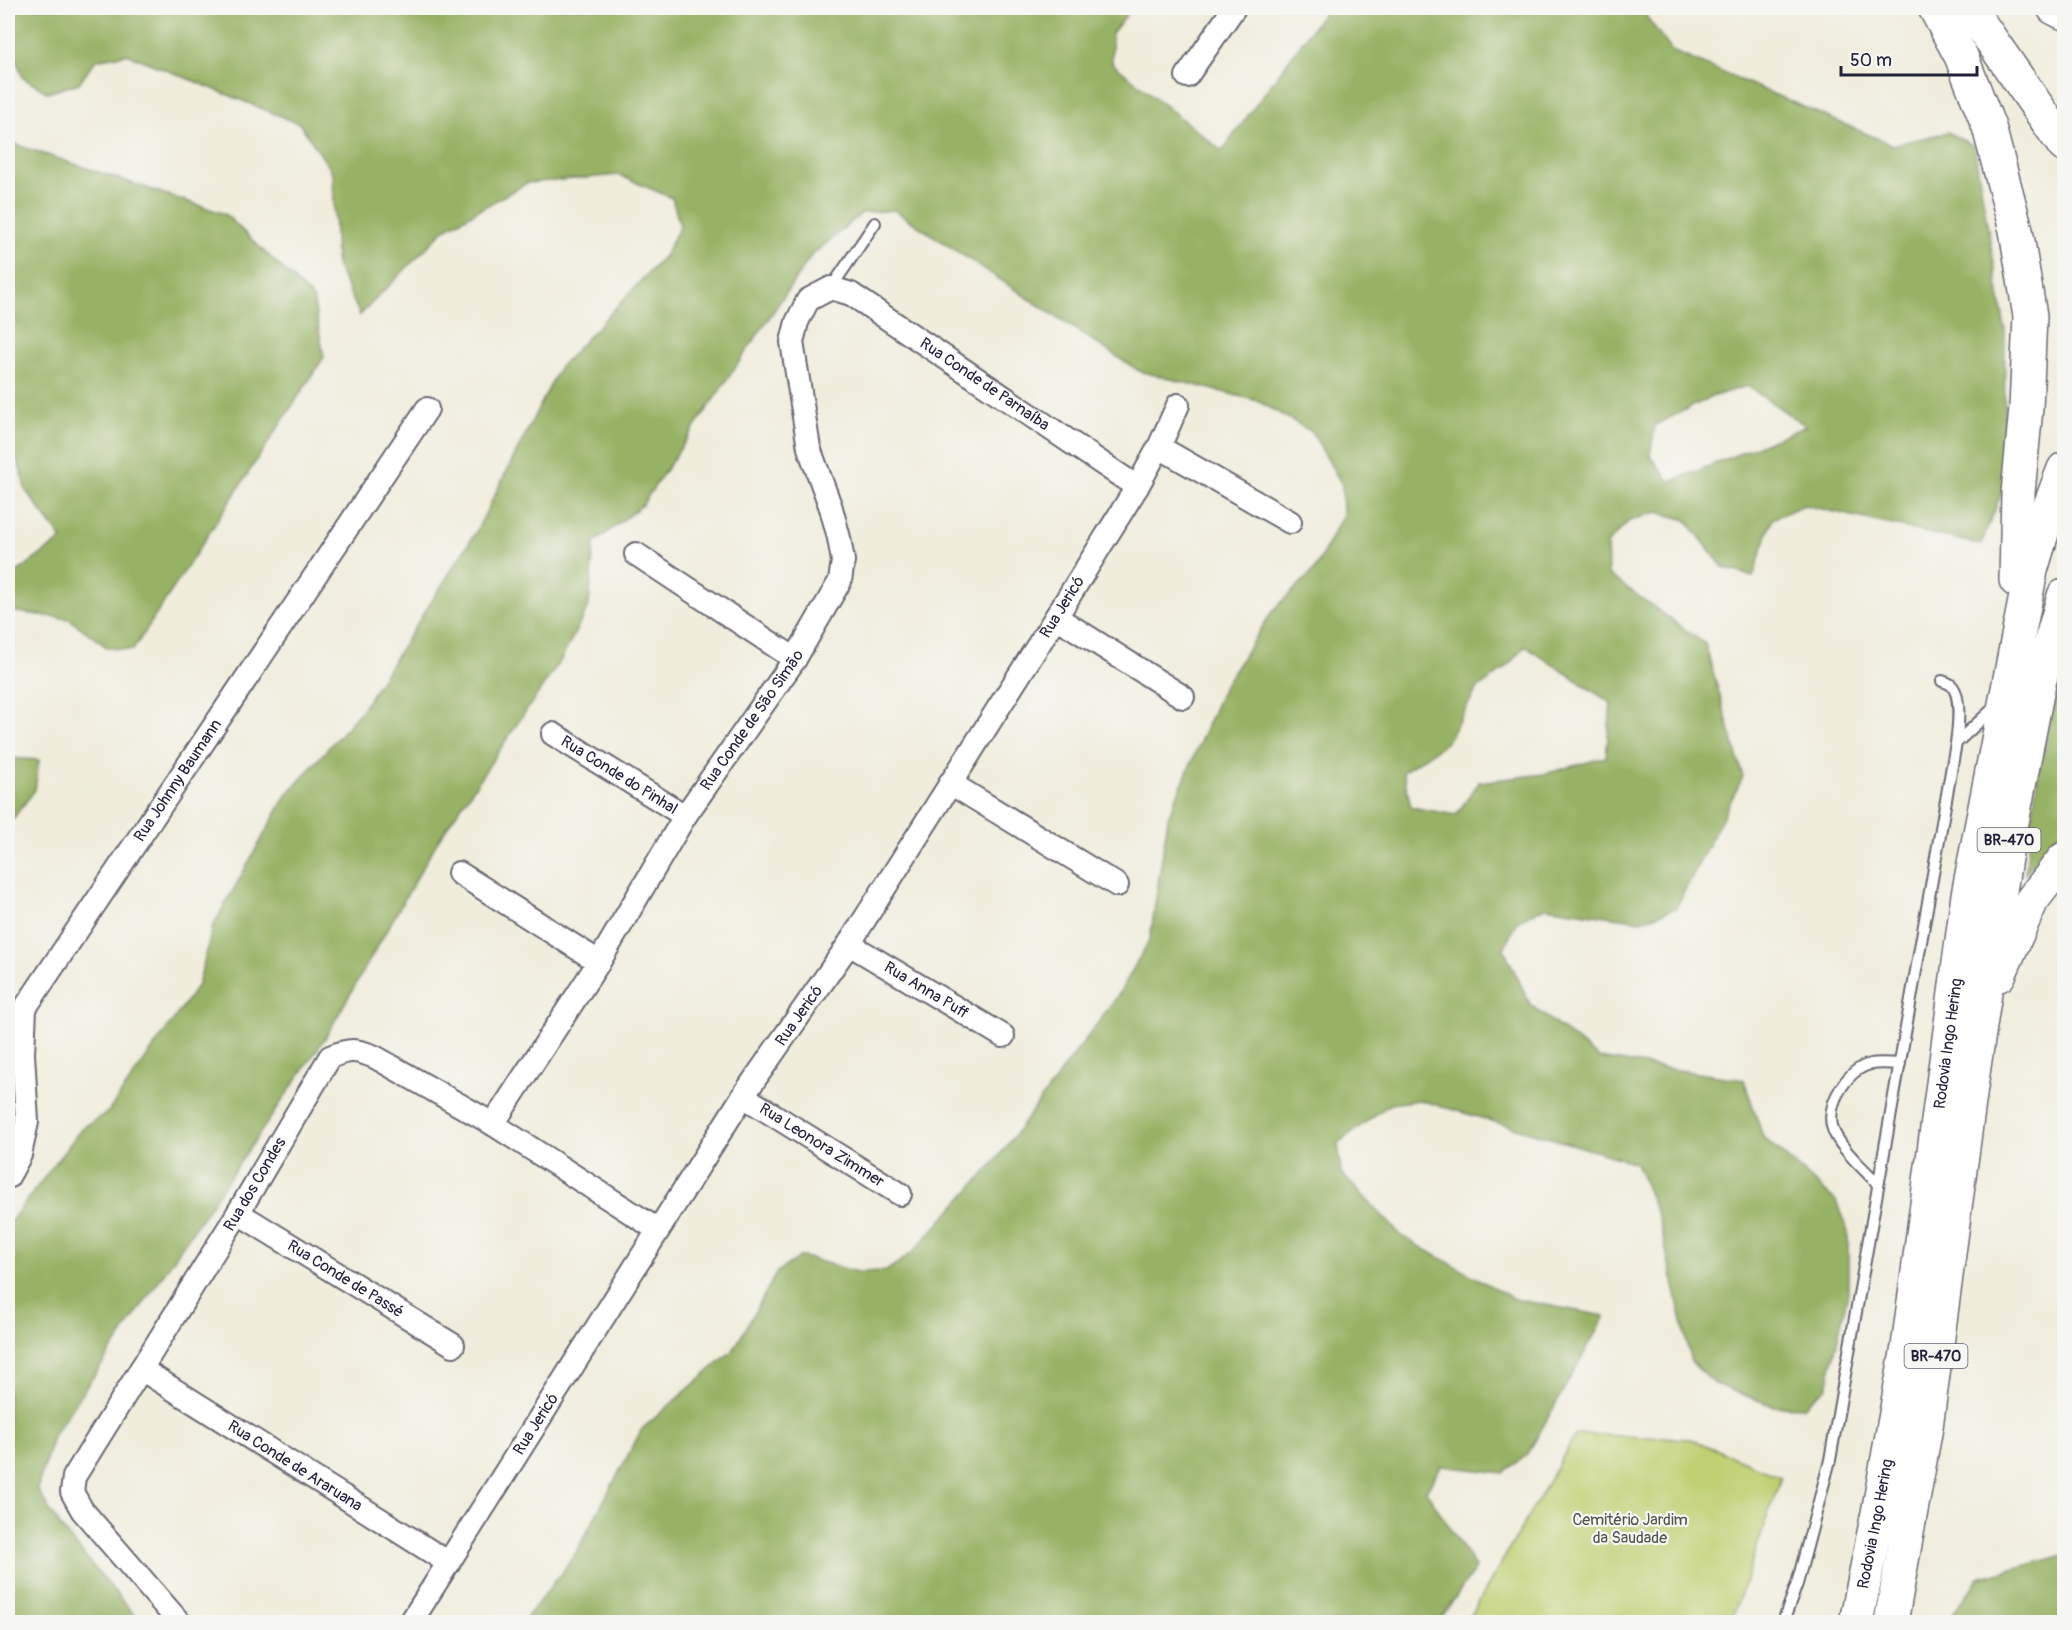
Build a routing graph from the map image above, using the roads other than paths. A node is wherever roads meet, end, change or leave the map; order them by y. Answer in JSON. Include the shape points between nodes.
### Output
{"nodes":[{"id":1,"x":1234,"y":8,"type":"edge"},
{"id":2,"x":1935,"y":8,"type":"edge"},
{"id":3,"x":1969,"y":8,"type":"edge"},
{"id":4,"x":1990,"y":8,"type":"edge"},
{"id":5,"x":2054,"y":8,"type":"edge"},
{"id":6,"x":2064,"y":13,"type":"edge"},
{"id":7,"x":1186,"y":76,"type":"dead end"},
{"id":8,"x":2064,"y":116,"type":"edge"},
{"id":9,"x":2064,"y":145,"type":"edge"},
{"id":10,"x":875,"y":223,"type":"dead end"},
{"id":11,"x":831,"y":288,"type":"junction"},
{"id":12,"x":1178,"y":405,"type":"dead end"},
{"id":13,"x":426,"y":409,"type":"dead end"},
{"id":14,"x":1159,"y":447,"type":"junction"},
{"id":15,"x":2064,"y":469,"type":"edge"},
{"id":16,"x":1137,"y":487,"type":"junction"},
{"id":17,"x":1290,"y":522,"type":"dead end"},
{"id":18,"x":636,"y":554,"type":"dead end"},
{"id":19,"x":2064,"y":596,"type":"edge"},
{"id":20,"x":1056,"y":617,"type":"junction"},
{"id":21,"x":2013,"y":657,"type":"junction"},
{"id":22,"x":795,"y":659,"type":"junction"},
{"id":23,"x":1942,"y":681,"type":"dead end"},
{"id":24,"x":2006,"y":696,"type":"junction"},
{"id":25,"x":1183,"y":697,"type":"dead end"},
{"id":26,"x":553,"y":734,"type":"dead end"},
{"id":27,"x":1956,"y":743,"type":"junction"},
{"id":28,"x":950,"y":783,"type":"junction"},
{"id":29,"x":685,"y":816,"type":"junction"},
{"id":30,"x":2064,"y":859,"type":"edge"},
{"id":31,"x":459,"y":873,"type":"dead end"},
{"id":32,"x":1117,"y":885,"type":"dead end"},
{"id":33,"x":849,"y":944,"type":"junction"},
{"id":34,"x":599,"y":962,"type":"junction"},
{"id":35,"x":25,"y":1008,"type":"junction"},
{"id":36,"x":8,"y":1023,"type":"edge"},
{"id":37,"x":1004,"y":1036,"type":"dead end"},
{"id":38,"x":1899,"y":1064,"type":"junction"},
{"id":39,"x":1971,"y":1087,"type":"junction"},
{"id":40,"x":743,"y":1096,"type":"junction"},
{"id":41,"x":492,"y":1124,"type":"junction"},
{"id":42,"x":8,"y":1177,"type":"edge"},
{"id":43,"x":1878,"y":1184,"type":"junction"},
{"id":44,"x":900,"y":1194,"type":"dead end"},
{"id":45,"x":238,"y":1213,"type":"junction"},
{"id":46,"x":658,"y":1230,"type":"junction"},
{"id":47,"x":453,"y":1345,"type":"dead end"},
{"id":48,"x":141,"y":1369,"type":"junction"},
{"id":49,"x":449,"y":1563,"type":"junction"},
{"id":50,"x":179,"y":1623,"type":"edge"},
{"id":51,"x":411,"y":1623,"type":"edge"},
{"id":52,"x":1783,"y":1623,"type":"edge"},
{"id":53,"x":1856,"y":1623,"type":"edge"},
{"id":54,"x":1891,"y":1623,"type":"edge"}],
"edges":[{"from":1,"to":7,"type":"street"},
{"from":2,"to":21,"type":"highway","via":[[1961,56],[1989,127],[2016,230],[2030,316],[2018,493]]},
{"from":3,"to":9,"type":"highway"},
{"from":4,"to":8,"type":"highway"},
{"from":5,"to":6,"type":"highway"},
{"from":10,"to":11,"type":"lane"},
{"from":11,"to":16,"type":"street","name":"Rua Conde de Parnaíba","via":[[851,294]]},
{"from":11,"to":22,"type":"street","name":"Rua Conde de São Simão","via":[[808,300],[792,342],[809,448],[831,508],[843,561],[840,581]]},
{"from":12,"to":14,"type":"street","name":"Rua Jericó"},
{"from":13,"to":35,"type":"street","name":"Rua Johnny Baumann"},
{"from":14,"to":16,"type":"street","name":"Rua Jericó"},
{"from":14,"to":17,"type":"street"},
{"from":15,"to":21,"type":"highway","name":"Rodovia Ingo Hering","number":"BR-470","via":[[2031,570]]},
{"from":16,"to":20,"type":"street","name":"Rua Jericó"},
{"from":18,"to":22,"type":"street"},
{"from":19,"to":39,"type":"highway","name":"Rodovia Ingo Hering","number":"BR-470","via":[[2039,683],[2005,858]]},
{"from":20,"to":25,"type":"street"},
{"from":20,"to":28,"type":"street","name":"Rua Jericó"},
{"from":21,"to":24,"type":"highway","name":"Rodovia Ingo Hering","number":"BR-470"},
{"from":22,"to":29,"type":"street","name":"Rua Conde de São Simão"},
{"from":23,"to":27,"type":"lane","via":[[1955,691],[1959,715]]},
{"from":24,"to":27,"type":"lane"},
{"from":24,"to":53,"type":"highway","name":"Rodovia Ingo Hering","number":"BR-470","via":[[1968,895],[1908,1347]]},
{"from":26,"to":29,"type":"street","name":"Rua Conde do Pinhal"},
{"from":27,"to":38,"type":"lane"},
{"from":28,"to":32,"type":"street"},
{"from":28,"to":33,"type":"street","name":"Rua Jericó"},
{"from":29,"to":34,"type":"street","name":"Rua Conde de São Simão"},
{"from":30,"to":39,"type":"highway","via":[[2032,900],[1999,974]]},
{"from":31,"to":34,"type":"street"},
{"from":33,"to":37,"type":"street","name":"Rua Anna Puff"},
{"from":33,"to":40,"type":"street","name":"Rua Jericó"},
{"from":34,"to":41,"type":"street","name":"Rua Conde de São Simão"},
{"from":35,"to":36,"type":"street","name":"Rua Johnny Baumann"},
{"from":35,"to":42,"type":"street","via":[[27,1122],[20,1155]]},
{"from":38,"to":43,"type":"lane"},
{"from":38,"to":43,"type":"lane","via":[[1872,1063],[1853,1072],[1834,1100],[1832,1126],[1844,1149]]},
{"from":39,"to":54,"type":"highway","name":"Rodovia Ingo Hering","number":"BR-470","via":[[1926,1427]]},
{"from":40,"to":44,"type":"street","name":"Rua Leonora Zimmer"},
{"from":40,"to":46,"type":"street","name":"Rua Jericó"},
{"from":41,"to":45,"type":"street","name":"Rua dos Condes","via":[[375,1057],[346,1050],[330,1057]]},
{"from":41,"to":46,"type":"street","name":"Rua dos Condes"},
{"from":43,"to":52,"type":"lane","via":[[1830,1460]]},
{"from":45,"to":47,"type":"street","name":"Rua Conde de Passé"},
{"from":45,"to":48,"type":"street","name":"Rua dos Condes"},
{"from":46,"to":49,"type":"street","name":"Rua Jericó"},
{"from":48,"to":49,"type":"street","name":"Rua Conde de Araruana"},
{"from":48,"to":50,"type":"street","name":"Rua dos Condes","via":[[74,1477],[72,1492],[82,1510]]},
{"from":49,"to":51,"type":"street","name":"Rua Jericó"}]}
